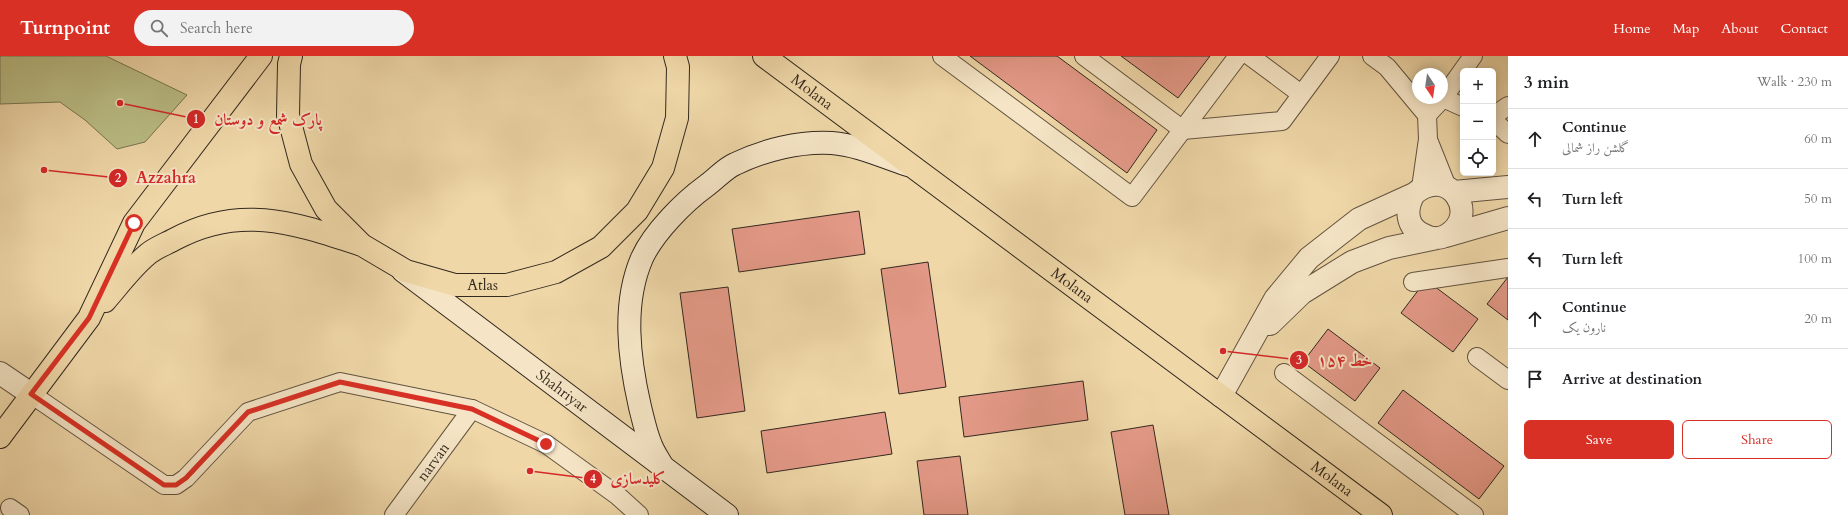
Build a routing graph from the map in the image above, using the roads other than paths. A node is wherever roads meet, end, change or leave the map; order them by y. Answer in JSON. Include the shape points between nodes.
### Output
{"nodes":[{"id":1,"x":261,"y":56,"type":"edge"},
{"id":2,"x":291,"y":56,"type":"edge"},
{"id":3,"x":675,"y":56,"type":"edge"},
{"id":4,"x":764,"y":56,"type":"edge"},
{"id":5,"x":942,"y":56,"type":"edge"},
{"id":6,"x":1084,"y":56,"type":"edge"},
{"id":7,"x":1238,"y":56,"type":"edge"},
{"id":8,"x":1250,"y":56,"type":"edge"},
{"id":9,"x":1330,"y":56,"type":"edge"},
{"id":10,"x":1372,"y":56,"type":"edge"},
{"id":11,"x":1473,"y":56,"type":"edge"},
{"id":12,"x":1448,"y":91,"type":"edge"},
{"id":13,"x":1301,"y":94,"type":"junction"},
{"id":14,"x":1448,"y":100,"type":"edge"},
{"id":15,"x":1438,"y":104,"type":"edge"},
{"id":16,"x":1460,"y":106,"type":"edge"},
{"id":17,"x":1508,"y":106,"type":"edge"},
{"id":18,"x":1496,"y":114,"type":"edge"},
{"id":19,"x":1428,"y":115,"type":"junction"},
{"id":20,"x":1496,"y":123,"type":"edge"},
{"id":21,"x":1183,"y":130,"type":"junction"},
{"id":22,"x":1508,"y":134,"type":"edge"},
{"id":23,"x":1428,"y":139,"type":"junction"},
{"id":24,"x":913,"y":166,"type":"junction"},
{"id":25,"x":1508,"y":187,"type":"edge"},
{"id":26,"x":1450,"y":189,"type":"junction"},
{"id":27,"x":1417,"y":191,"type":"junction"},
{"id":28,"x":1508,"y":218,"type":"edge"},
{"id":29,"x":1441,"y":237,"type":"junction"},
{"id":30,"x":362,"y":245,"type":"junction"},
{"id":31,"x":398,"y":266,"type":"junction"},
{"id":32,"x":1508,"y":268,"type":"edge"},
{"id":33,"x":1413,"y":282,"type":"dead end"},
{"id":34,"x":89,"y":318,"type":"junction"},
{"id":35,"x":1250,"y":343,"type":"junction"},
{"id":36,"x":1477,"y":357,"type":"dead end"},
{"id":37,"x":0,"y":372,"type":"edge"},
{"id":38,"x":1284,"y":373,"type":"dead end"},
{"id":39,"x":1508,"y":380,"type":"edge"},
{"id":40,"x":31,"y":394,"type":"junction"},
{"id":41,"x":1221,"y":396,"type":"junction"},
{"id":42,"x":472,"y":409,"type":"junction"},
{"id":43,"x":0,"y":437,"type":"edge"},
{"id":44,"x":664,"y":469,"type":"junction"},
{"id":45,"x":394,"y":515,"type":"edge"},
{"id":46,"x":639,"y":515,"type":"edge"},
{"id":47,"x":727,"y":515,"type":"edge"},
{"id":48,"x":1380,"y":515,"type":"edge"},
{"id":49,"x":1474,"y":515,"type":"edge"}],
"edges":[{"from":1,"to":34,"type":"main road","via":[[134,223]]},
{"from":2,"to":30,"type":"main road","name":"Atlas","via":[[288,64],[288,115],[301,164],[326,209]]},
{"from":3,"to":31,"type":"main road","name":"Atlas","via":[[678,67],[677,118],[663,168],[638,211],[601,247],[556,272],[507,285],[455,284],[406,271]]},
{"from":4,"to":24,"type":"main road","name":"Molana"},
{"from":5,"to":21,"type":"street","via":[[1132,197]]},
{"from":6,"to":21,"type":"street"},
{"from":7,"to":21,"type":"street"},
{"from":8,"to":13,"type":"street"},
{"from":9,"to":13,"type":"street"},
{"from":10,"to":19,"type":"street","via":[[1387,67]]},
{"from":11,"to":12,"type":"street"},
{"from":13,"to":21,"type":"street","via":[[1282,121]]},
{"from":14,"to":16,"type":"street"},
{"from":15,"to":19,"type":"street"},
{"from":17,"to":18,"type":"street"},
{"from":19,"to":23,"type":"street"},
{"from":20,"to":22,"type":"street"},
{"from":23,"to":26,"type":"street"},
{"from":23,"to":27,"type":"street"},
{"from":24,"to":41,"type":"main road","name":"Molana"},
{"from":24,"to":44,"type":"main road","via":[[858,148],[832,143],[782,147],[735,164],[692,195],[666,225],[643,257],[636,276],[632,291],[630,340],[633,376],[642,413],[651,444]]},
{"from":25,"to":26,"type":"main road"},
{"from":26,"to":27,"type":"main road","via":[[1438,184]]},
{"from":26,"to":29,"type":"main road","via":[[1459,199],[1461,216],[1453,231]]},
{"from":27,"to":29,"type":"main road","via":[[1408,206],[1409,220],[1413,228],[1420,234]]},
{"from":27,"to":35,"type":"main road","via":[[1359,219],[1310,258],[1275,299]]},
{"from":28,"to":29,"type":"main road"},
{"from":29,"to":35,"type":"main road","via":[[1389,248],[1352,262],[1302,293]]},
{"from":30,"to":31,"type":"main road","name":"Atlas"},
{"from":30,"to":34,"type":"main road","via":[[302,225],[266,219],[229,220],[187,232],[149,253]]},
{"from":31,"to":44,"type":"main road","name":"Shahriyar"},
{"from":32,"to":33,"type":"street"},
{"from":34,"to":40,"type":"main road"},
{"from":35,"to":41,"type":"main road"},
{"from":36,"to":39,"type":"street"},
{"from":37,"to":40,"type":"main road"},
{"from":38,"to":49,"type":"street"},
{"from":40,"to":42,"type":"street","via":[[164,485],[176,485],[186,478],[248,412],[340,382]]},
{"from":40,"to":43,"type":"main road"},
{"from":41,"to":48,"type":"main road","name":"Molana"},
{"from":42,"to":45,"type":"street","name":"narvan"},
{"from":42,"to":46,"type":"street","via":[[546,444],[618,496]]},
{"from":44,"to":47,"type":"main road","name":"Shahriyar"}]}
